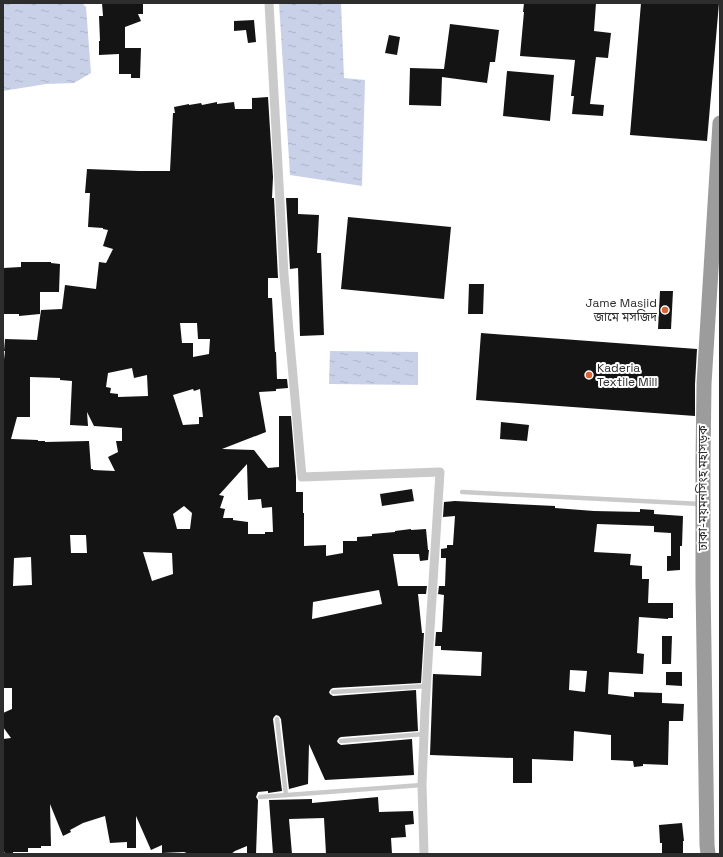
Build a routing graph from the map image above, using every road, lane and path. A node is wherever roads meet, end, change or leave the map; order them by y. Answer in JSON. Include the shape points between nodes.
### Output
{"nodes":[{"id":1,"x":269,"y":3,"type":"edge"},
{"id":2,"x":720,"y":123,"type":"edge"},
{"id":3,"x":462,"y":492,"type":"dead end"},
{"id":4,"x":703,"y":504,"type":"junction"},
{"id":5,"x":427,"y":686,"type":"junction"},
{"id":6,"x":333,"y":692,"type":"dead end"},
{"id":7,"x":277,"y":718,"type":"dead end"},
{"id":8,"x":424,"y":734,"type":"junction"},
{"id":9,"x":341,"y":741,"type":"dead end"},
{"id":10,"x":422,"y":785,"type":"junction"},
{"id":11,"x":286,"y":795,"type":"junction"},
{"id":12,"x":260,"y":797,"type":"dead end"},
{"id":13,"x":424,"y":854,"type":"edge"},
{"id":14,"x":708,"y":854,"type":"edge"}],
"edges":[{"from":1,"to":5,"type":"street","via":[[284,275],[302,477],[440,472]]},
{"from":2,"to":4,"type":"highway","name":"ঢাকা-ময়মনসিংহ মহাসড়ক","via":[[704,384]]},
{"from":3,"to":4,"type":"lane"},
{"from":4,"to":14,"type":"highway","name":"ঢাকা-ময়মনসিংহ মহাসড়ক"},
{"from":5,"to":6,"type":"lane"},
{"from":5,"to":8,"type":"street"},
{"from":7,"to":11,"type":"lane"},
{"from":8,"to":9,"type":"lane"},
{"from":8,"to":10,"type":"street"},
{"from":10,"to":11,"type":"lane"},
{"from":10,"to":13,"type":"street"},
{"from":11,"to":12,"type":"lane"}]}
